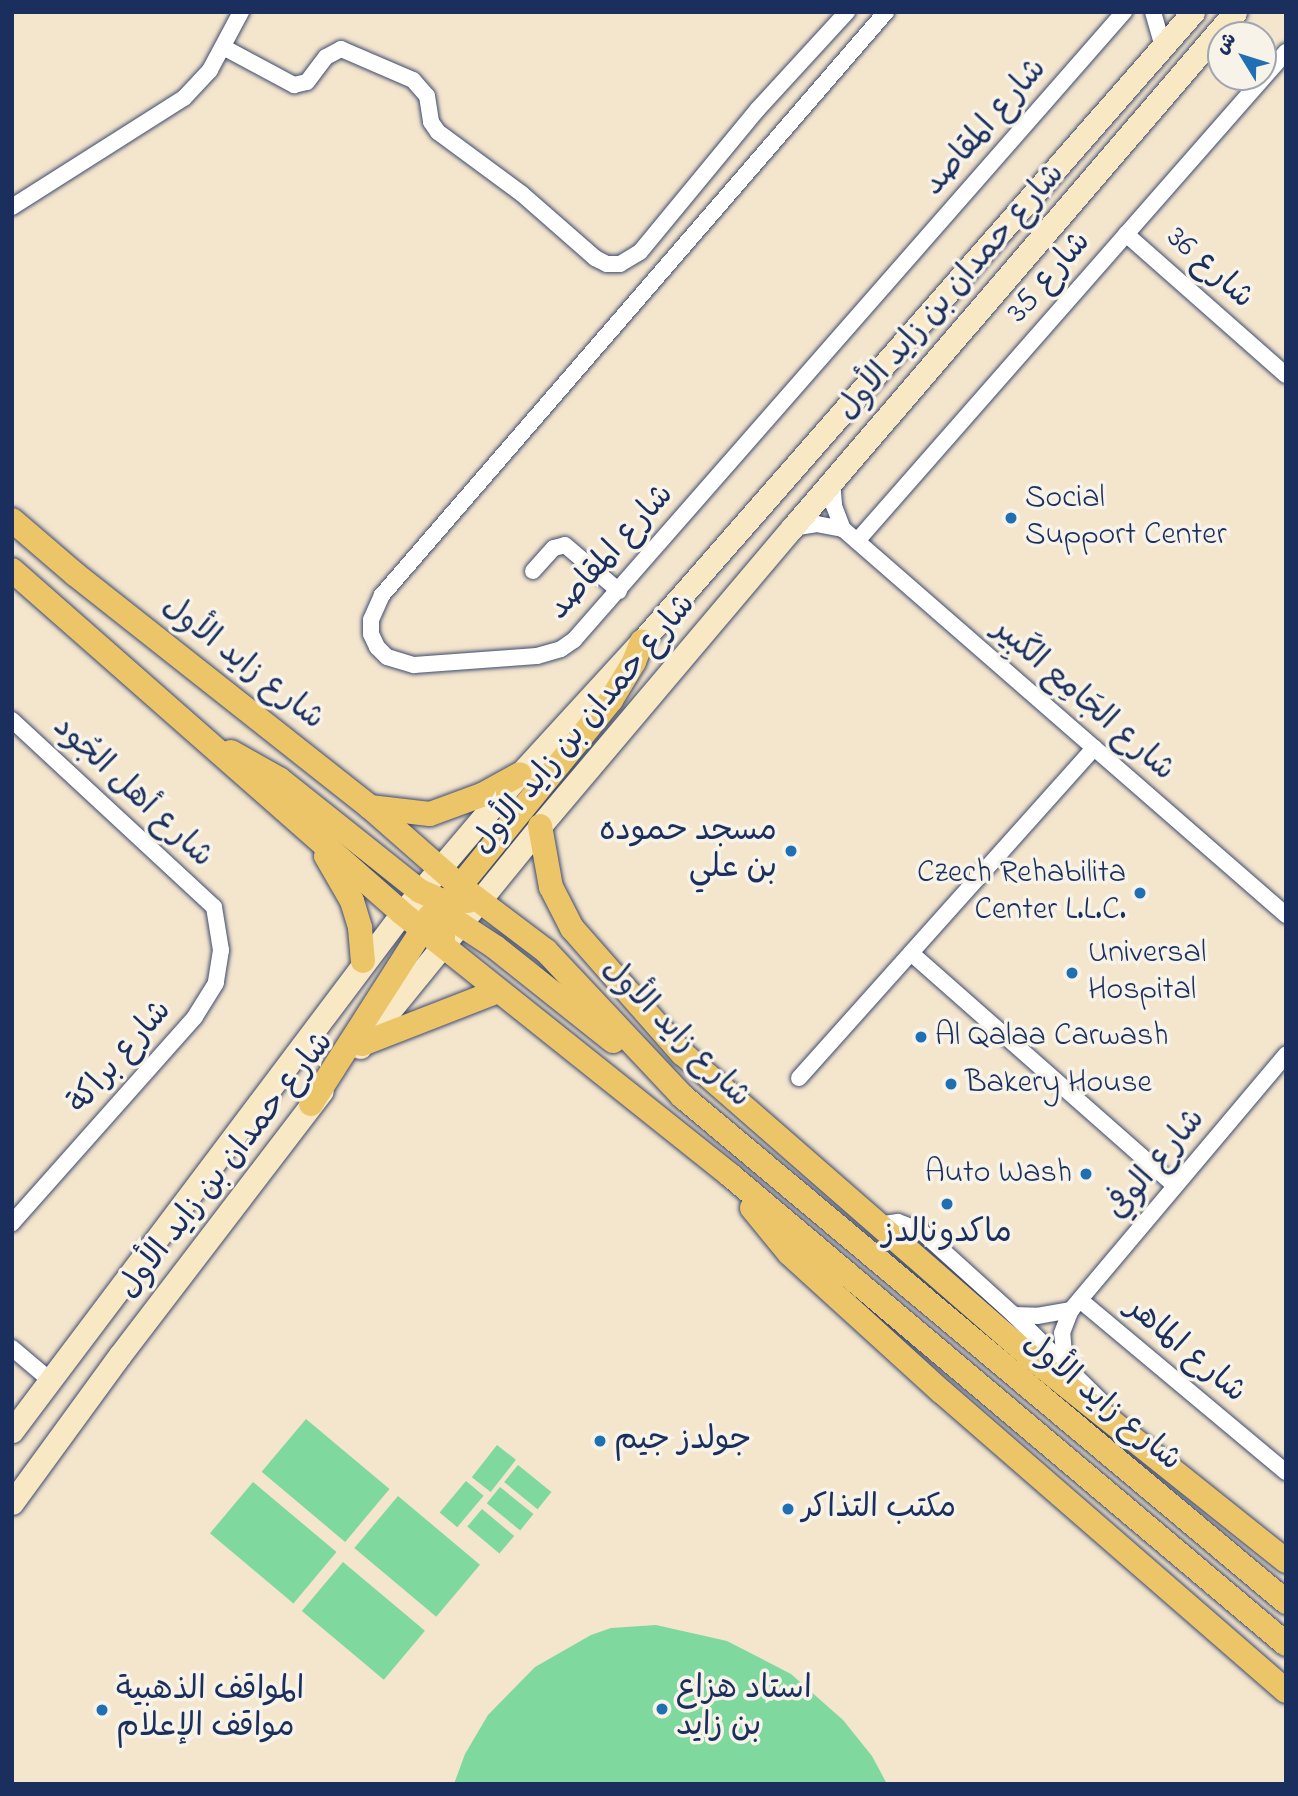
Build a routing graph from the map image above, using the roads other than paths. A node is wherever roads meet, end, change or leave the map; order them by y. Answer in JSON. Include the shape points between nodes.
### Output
{"nodes":[{"id":1,"x":241,"y":12,"type":"edge"},
{"id":2,"x":847,"y":12,"type":"edge"},
{"id":3,"x":886,"y":12,"type":"edge"},
{"id":4,"x":1124,"y":12,"type":"edge"},
{"id":5,"x":1153,"y":12,"type":"edge"},
{"id":6,"x":1192,"y":12,"type":"edge"},
{"id":7,"x":1237,"y":14,"type":"edge"},
{"id":8,"x":1163,"y":46,"type":"junction"},
{"id":9,"x":223,"y":47,"type":"junction"},
{"id":10,"x":1286,"y":52,"type":"edge"},
{"id":11,"x":12,"y":207,"type":"edge"},
{"id":12,"x":1126,"y":234,"type":"junction"},
{"id":13,"x":1286,"y":375,"type":"edge"},
{"id":14,"x":832,"y":481,"type":"junction"},
{"id":15,"x":12,"y":520,"type":"edge"},
{"id":16,"x":792,"y":528,"type":"junction"},
{"id":17,"x":843,"y":529,"type":"junction"},
{"id":18,"x":857,"y":541,"type":"junction"},
{"id":19,"x":12,"y":570,"type":"edge"},
{"id":20,"x":533,"y":571,"type":"dead end"},
{"id":21,"x":619,"y":591,"type":"junction"},
{"id":22,"x":642,"y":641,"type":"junction"},
{"id":23,"x":12,"y":720,"type":"edge"},
{"id":24,"x":201,"y":738,"type":"junction"},
{"id":25,"x":1094,"y":748,"type":"junction"},
{"id":26,"x":520,"y":774,"type":"junction"},
{"id":27,"x":370,"y":807,"type":"junction"},
{"id":28,"x":540,"y":826,"type":"junction"},
{"id":29,"x":317,"y":840,"type":"junction"},
{"id":30,"x":440,"y":869,"type":"junction"},
{"id":31,"x":214,"y":907,"type":"joint"},
{"id":32,"x":1283,"y":907,"type":"edge"},
{"id":33,"x":445,"y":908,"type":"junction"},
{"id":34,"x":402,"y":913,"type":"junction"},
{"id":35,"x":443,"y":945,"type":"junction"},
{"id":36,"x":546,"y":950,"type":"junction"},
{"id":37,"x":911,"y":953,"type":"junction"},
{"id":38,"x":363,"y":961,"type":"junction"},
{"id":39,"x":498,"y":991,"type":"junction"},
{"id":40,"x":362,"y":1044,"type":"junction"},
{"id":41,"x":682,"y":1053,"type":"junction"},
{"id":42,"x":1286,"y":1055,"type":"edge"},
{"id":43,"x":799,"y":1078,"type":"dead end"},
{"id":44,"x":682,"y":1096,"type":"junction"},
{"id":45,"x":311,"y":1104,"type":"junction"},
{"id":46,"x":730,"y":1175,"type":"junction"},
{"id":47,"x":1175,"y":1186,"type":"junction"},
{"id":48,"x":12,"y":1223,"type":"edge"},
{"id":49,"x":878,"y":1225,"type":"junction"},
{"id":50,"x":1076,"y":1305,"type":"junction"},
{"id":51,"x":1014,"y":1315,"type":"junction"},
{"id":52,"x":12,"y":1348,"type":"edge"},
{"id":53,"x":1065,"y":1365,"type":"junction"},
{"id":54,"x":51,"y":1381,"type":"junction"},
{"id":55,"x":12,"y":1431,"type":"edge"},
{"id":56,"x":1143,"y":1447,"type":"junction"},
{"id":57,"x":1286,"y":1472,"type":"edge"},
{"id":58,"x":12,"y":1503,"type":"edge"},
{"id":59,"x":1286,"y":1560,"type":"edge"},
{"id":60,"x":1286,"y":1602,"type":"edge"},
{"id":61,"x":1286,"y":1644,"type":"edge"},
{"id":62,"x":1286,"y":1691,"type":"edge"}],
"edges":[{"from":1,"to":9,"type":"street"},
{"from":2,"to":9,"type":"street","via":[[758,109],[640,252],[620,264],[595,258],[522,194],[438,132],[431,122],[427,96],[413,80],[341,49],[330,52],[307,82],[298,86]]},
{"from":3,"to":21,"type":"street","name":"شارع المقاصد","via":[[382,595],[371,620],[371,634],[387,657],[414,665],[537,656],[574,640]]},
{"from":4,"to":21,"type":"street","name":"شارع المقاصد"},
{"from":5,"to":8,"type":"street"},
{"from":6,"to":8,"type":"main road","name":"شارع حمدان بن زايد الأول"},
{"from":7,"to":14,"type":"main road","name":"شارع حمدان بن زايد الأول"},
{"from":8,"to":22,"type":"main road","name":"شارع حمدان بن زايد الأول"},
{"from":9,"to":11,"type":"street","via":[[211,70],[184,98]]},
{"from":10,"to":12,"type":"street","name":"شارع 35"},
{"from":12,"to":13,"type":"street","name":"شارع 36"},
{"from":12,"to":18,"type":"street","name":"شارع 35"},
{"from":14,"to":16,"type":"main road","name":"شارع حمدان بن زايد الأول"},
{"from":14,"to":17,"type":"street","via":[[834,506]]},
{"from":15,"to":27,"type":"main road","name":"شارع زايد الأول"},
{"from":16,"to":17,"type":"street","via":[[817,524]]},
{"from":16,"to":28,"type":"main road","name":"شارع حمدان بن زايد الأول"},
{"from":17,"to":18,"type":"street","name":"شارع الجَامِع الكَبِير"},
{"from":18,"to":25,"type":"street","name":"شارع الجَامِع الكَبِير"},
{"from":19,"to":24,"type":"main road","name":"شارع زايد الأول"},
{"from":20,"to":21,"type":"street","via":[[555,548],[565,545]]},
{"from":22,"to":26,"type":"main road","name":"شارع حمدان بن زايد الأول"},
{"from":22,"to":33,"type":"main road","via":[[604,709]]},
{"from":23,"to":31,"type":"street","name":"شارع أهل الجُود"},
{"from":24,"to":29,"type":"main road","name":"شارع زايد الأول"},
{"from":24,"to":33,"type":"main road","via":[[279,779]]},
{"from":25,"to":32,"type":"street","name":"شارع الجَامِع الكَبِير"},
{"from":25,"to":37,"type":"street"},
{"from":26,"to":27,"type":"main road","via":[[482,795],[430,814]]},
{"from":26,"to":30,"type":"main road","name":"شارع حمدان بن زايد الأول"},
{"from":27,"to":30,"type":"main road","name":"شارع زايد الأول"},
{"from":28,"to":33,"type":"main road","name":"شارع حمدان بن زايد الأول"},
{"from":28,"to":41,"type":"main road","via":[[551,887],[572,928]]},
{"from":29,"to":34,"type":"main road","name":"شارع زايد الأول"},
{"from":29,"to":38,"type":"main road","via":[[352,901]]},
{"from":30,"to":33,"type":"main road","name":"شارع زايد الأول"},
{"from":31,"to":48,"type":"street","name":"شارع براكة","via":[[221,950],[216,983],[195,1017]]},
{"from":33,"to":34,"type":"main road","name":"شارع زايد الأول"},
{"from":33,"to":35,"type":"main road","name":"شارع زايد الأول"},
{"from":33,"to":36,"type":"main road","name":"شارع زايد الأول"},
{"from":33,"to":44,"type":"main road"},
{"from":33,"to":45,"type":"main road"},
{"from":34,"to":38,"type":"main road","name":"شارع حمدان بن زايد الأول"},
{"from":35,"to":39,"type":"main road","name":"شارع زايد الأول"},
{"from":35,"to":40,"type":"main road","name":"شارع حمدان بن زايد الأول"},
{"from":36,"to":41,"type":"main road"},
{"from":36,"to":44,"type":"main road","name":"شارع زايد الأول"},
{"from":37,"to":43,"type":"street"},
{"from":37,"to":47,"type":"street"},
{"from":38,"to":54,"type":"main road","name":"شارع حمدان بن زايد الأول"},
{"from":39,"to":40,"type":"main road"},
{"from":39,"to":46,"type":"main road","name":"شارع زايد الأول"},
{"from":40,"to":45,"type":"main road","name":"شارع حمدان بن زايد الأول"},
{"from":41,"to":49,"type":"main road"},
{"from":42,"to":47,"type":"street","name":"شارع الوفي"},
{"from":44,"to":60,"type":"main road","name":"شارع زايد الأول"},
{"from":45,"to":58,"type":"main road","name":"شارع حمدان بن زايد الأول"},
{"from":46,"to":61,"type":"main road","name":"شارع زايد الأول"},
{"from":46,"to":62,"type":"main road","via":[[789,1253]]},
{"from":47,"to":50,"type":"street","name":"شارع الوفي"},
{"from":49,"to":51,"type":"street","via":[[898,1222],[920,1231]]},
{"from":49,"to":56,"type":"main road"},
{"from":50,"to":51,"type":"street","via":[[1037,1316]]},
{"from":50,"to":53,"type":"street","name":"شارع الوفي","via":[[1060,1343]]},
{"from":50,"to":57,"type":"street","name":"شارع الماهر"},
{"from":51,"to":53,"type":"street"},
{"from":52,"to":54,"type":"street"},
{"from":53,"to":56,"type":"street"},
{"from":54,"to":55,"type":"main road","name":"شارع حمدان بن زايد الأول"},
{"from":56,"to":59,"type":"main road"}]}
